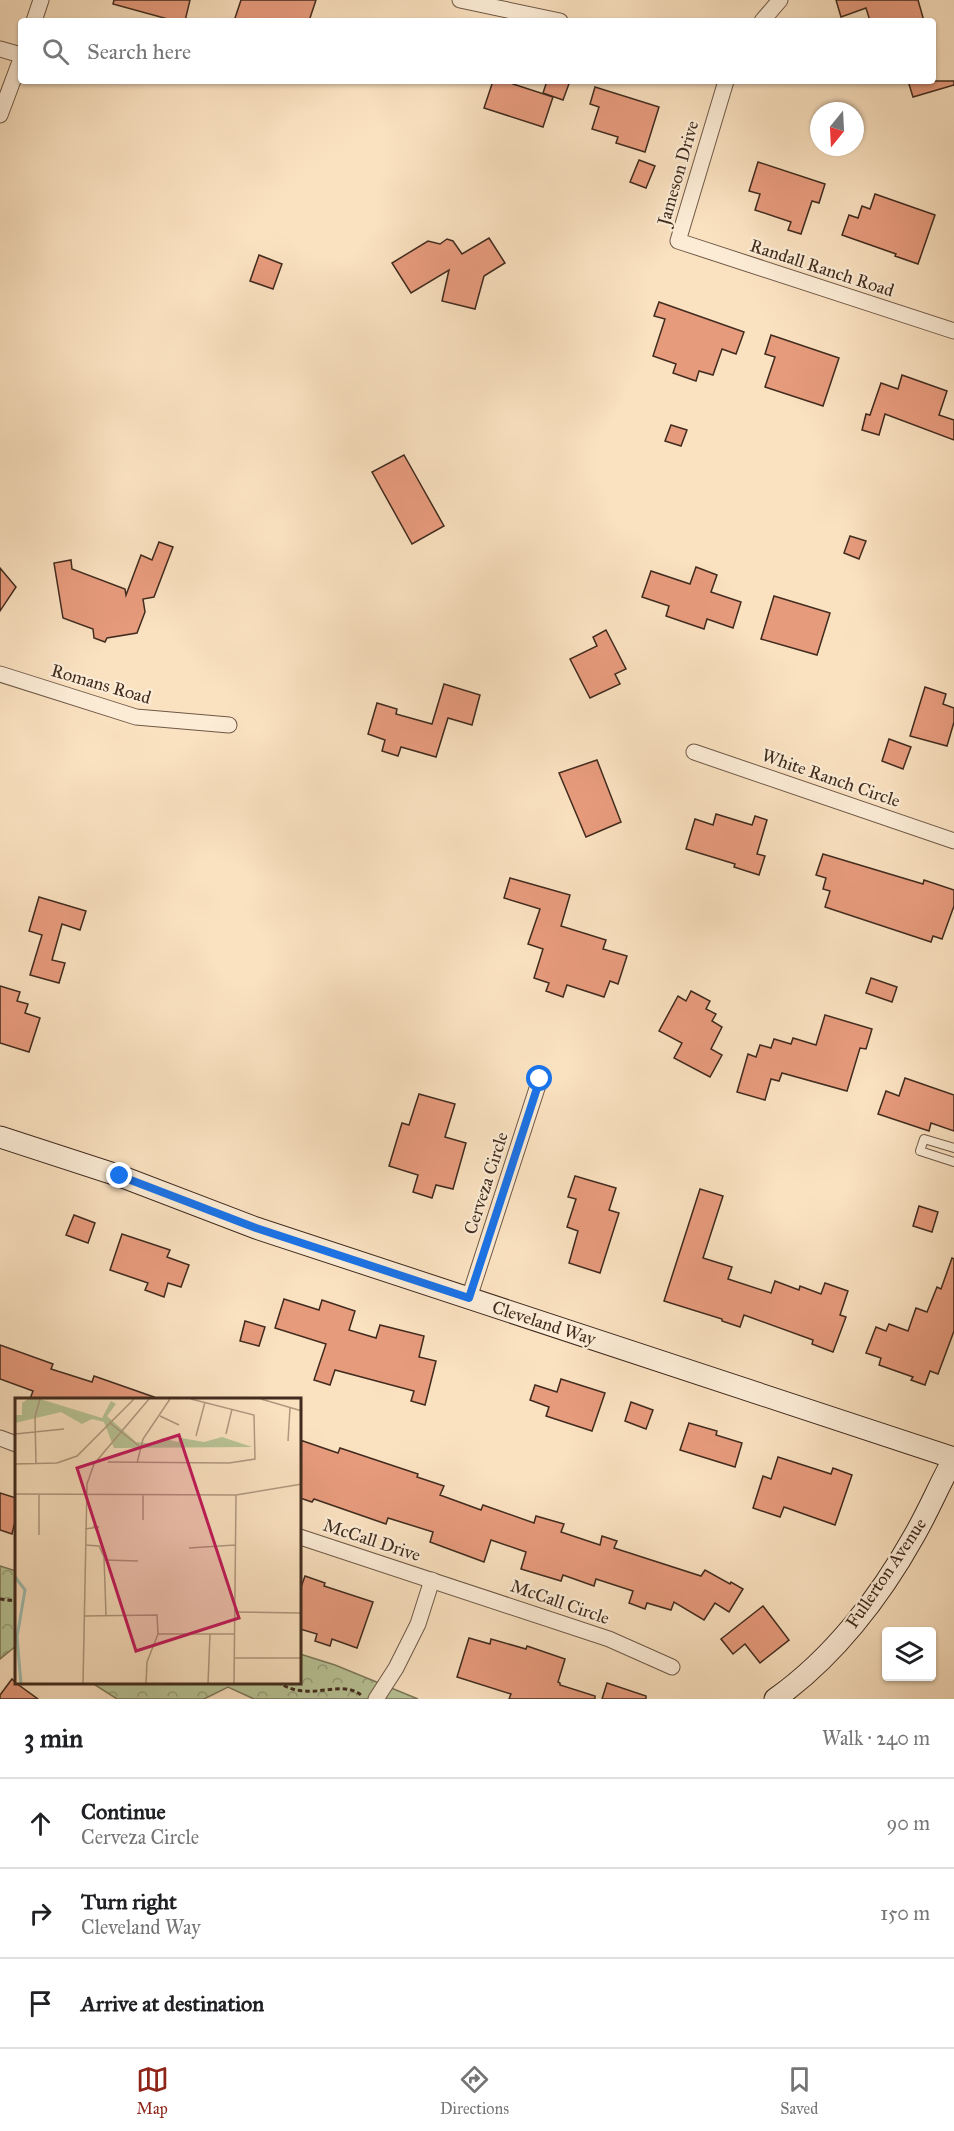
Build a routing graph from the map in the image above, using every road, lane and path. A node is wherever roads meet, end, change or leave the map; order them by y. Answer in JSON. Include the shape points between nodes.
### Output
{"nodes":[{"id":1,"x":41,"y":0,"type":"edge"},
{"id":2,"x":460,"y":0,"type":"edge"},
{"id":3,"x":780,"y":0,"type":"edge"},
{"id":4,"x":35,"y":18,"type":"edge"},
{"id":5,"x":546,"y":18,"type":"edge"},
{"id":6,"x":765,"y":18,"type":"edge"},
{"id":7,"x":0,"y":49,"type":"edge"},
{"id":8,"x":18,"y":56,"type":"edge"},
{"id":9,"x":18,"y":65,"type":"edge"},
{"id":10,"x":725,"y":84,"type":"edge"},
{"id":11,"x":0,"y":115,"type":"edge"},
{"id":12,"x":678,"y":241,"type":"joint"},
{"id":13,"x":954,"y":331,"type":"edge"},
{"id":14,"x":0,"y":674,"type":"edge"},
{"id":15,"x":229,"y":725,"type":"dead end"},
{"id":16,"x":694,"y":752,"type":"dead end"},
{"id":17,"x":954,"y":841,"type":"edge"},
{"id":18,"x":540,"y":1079,"type":"dead end"},
{"id":19,"x":0,"y":1137,"type":"edge"},
{"id":20,"x":954,"y":1148,"type":"edge"},
{"id":21,"x":954,"y":1162,"type":"edge"},
{"id":22,"x":469,"y":1298,"type":"junction"},
{"id":23,"x":0,"y":1438,"type":"edge"},
{"id":24,"x":15,"y":1444,"type":"edge"},
{"id":25,"x":954,"y":1458,"type":"edge"},
{"id":26,"x":302,"y":1538,"type":"edge"},
{"id":27,"x":432,"y":1580,"type":"junction"},
{"id":28,"x":0,"y":1599,"type":"edge"},
{"id":29,"x":15,"y":1601,"type":"edge"},
{"id":30,"x":672,"y":1667,"type":"dead end"},
{"id":31,"x":280,"y":1684,"type":"edge"},
{"id":32,"x":369,"y":1697,"type":"edge"},
{"id":33,"x":775,"y":1699,"type":"edge"}],
"edges":[{"from":1,"to":4,"type":"street"},
{"from":2,"to":5,"type":"street"},
{"from":3,"to":6,"type":"street"},
{"from":7,"to":8,"type":"street"},
{"from":9,"to":11,"type":"street"},
{"from":10,"to":12,"type":"street","name":"Jameson Drive"},
{"from":12,"to":13,"type":"street","name":"Randall Ranch Road"},
{"from":14,"to":15,"type":"street","name":"Romans Road","via":[[136,717]]},
{"from":16,"to":17,"type":"street","name":"White Ranch Circle"},
{"from":18,"to":22,"type":"street","name":"Cerveza Circle"},
{"from":19,"to":22,"type":"street","name":"Cleveland Way"},
{"from":20,"to":21,"type":"lane","via":[[924,1139],[920,1151]]},
{"from":22,"to":25,"type":"street","name":"Cleveland Way"},
{"from":23,"to":24,"type":"street"},
{"from":25,"to":33,"type":"street","name":"Fullerton Avenue","via":[[913,1538],[880,1588],[840,1641]]},
{"from":26,"to":27,"type":"street","name":"McCall Drive"},
{"from":27,"to":30,"type":"street","name":"McCall Circle","via":[[609,1639]]},
{"from":27,"to":32,"type":"street","via":[[418,1624],[396,1668]]},
{"from":28,"to":29,"type":"path"},
{"from":31,"to":32,"type":"path","via":[[306,1692],[357,1691]]}]}
